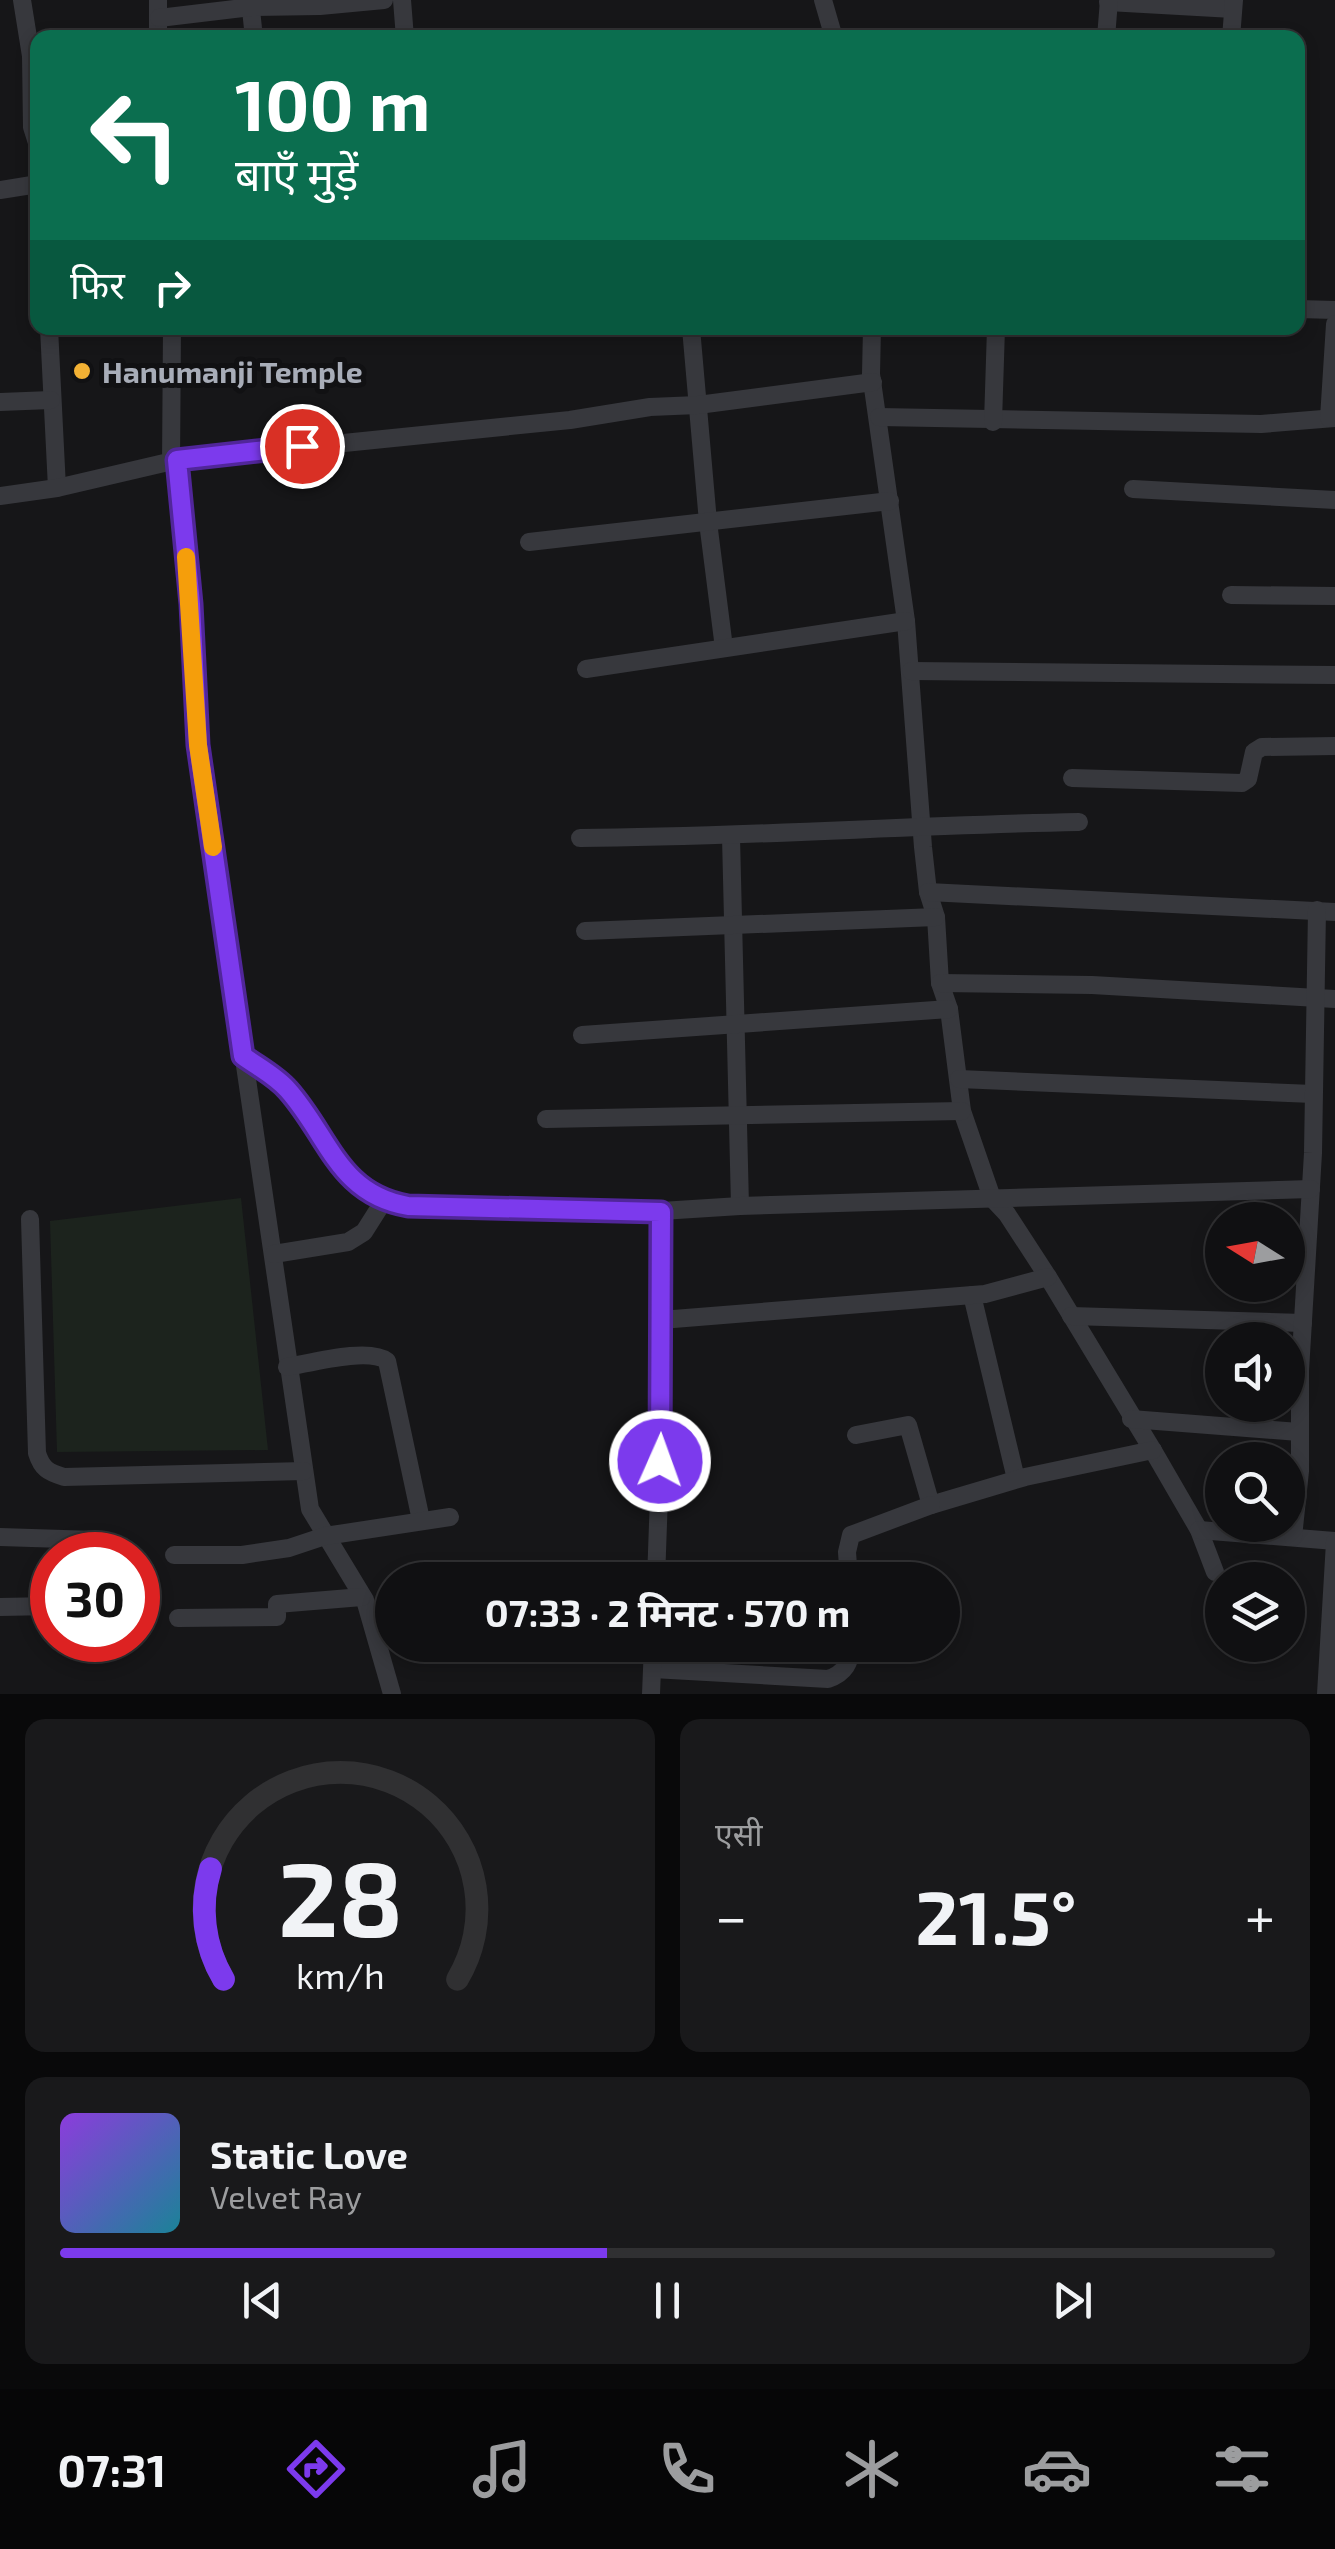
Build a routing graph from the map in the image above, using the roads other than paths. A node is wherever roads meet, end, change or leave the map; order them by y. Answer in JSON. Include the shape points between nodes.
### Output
{"nodes":[{"id":1,"x":22,"y":0,"type":"edge"},
{"id":2,"x":384,"y":0,"type":"edge"},
{"id":3,"x":402,"y":0,"type":"edge"},
{"id":4,"x":823,"y":0,"type":"edge"},
{"id":5,"x":1108,"y":1,"type":"edge"},
{"id":6,"x":251,"y":3,"type":"edge"},
{"id":7,"x":1233,"y":4,"type":"edge"},
{"id":8,"x":158,"y":19,"type":"edge"},
{"id":9,"x":253,"y":30,"type":"edge"},
{"id":10,"x":404,"y":30,"type":"edge"},
{"id":11,"x":832,"y":30,"type":"edge"},
{"id":12,"x":1106,"y":30,"type":"edge"},
{"id":13,"x":1231,"y":30,"type":"edge"},
{"id":14,"x":30,"y":37,"type":"edge"},
{"id":15,"x":30,"y":185,"type":"edge"},
{"id":16,"x":0,"y":190,"type":"edge"},
{"id":17,"x":1305,"y":309,"type":"edge"},
{"id":18,"x":1335,"y":310,"type":"edge"},
{"id":19,"x":1335,"y":324,"type":"edge"},
{"id":20,"x":48,"y":335,"type":"edge"},
{"id":21,"x":172,"y":335,"type":"edge"},
{"id":22,"x":693,"y":335,"type":"edge"},
{"id":23,"x":872,"y":335,"type":"edge"},
{"id":24,"x":996,"y":335,"type":"edge"},
{"id":25,"x":872,"y":382,"type":"junction"},
{"id":26,"x":50,"y":400,"type":"junction"},
{"id":27,"x":0,"y":402,"type":"edge"},
{"id":28,"x":698,"y":405,"type":"junction"},
{"id":29,"x":879,"y":417,"type":"junction"},
{"id":30,"x":1332,"y":418,"type":"edge"},
{"id":31,"x":993,"y":422,"type":"junction"},
{"id":32,"x":174,"y":462,"type":"junction"},
{"id":33,"x":57,"y":488,"type":"junction"},
{"id":34,"x":1133,"y":489,"type":"dead end"},
{"id":35,"x":0,"y":496,"type":"edge"},
{"id":36,"x":890,"y":500,"type":"junction"},
{"id":37,"x":1335,"y":500,"type":"edge"},
{"id":38,"x":708,"y":522,"type":"junction"},
{"id":39,"x":529,"y":542,"type":"dead end"},
{"id":40,"x":1231,"y":595,"type":"dead end"},
{"id":41,"x":1335,"y":596,"type":"edge"},
{"id":42,"x":906,"y":621,"type":"junction"},
{"id":43,"x":724,"y":648,"type":"junction"},
{"id":44,"x":586,"y":668,"type":"dead end"},
{"id":45,"x":911,"y":671,"type":"junction"},
{"id":46,"x":1335,"y":675,"type":"edge"},
{"id":47,"x":1335,"y":746,"type":"edge"},
{"id":48,"x":1072,"y":778,"type":"dead end"},
{"id":49,"x":1080,"y":822,"type":"dead end"},
{"id":50,"x":923,"y":824,"type":"junction"},
{"id":51,"x":731,"y":837,"type":"junction"},
{"id":52,"x":580,"y":838,"type":"dead end"},
{"id":53,"x":928,"y":892,"type":"junction"},
{"id":54,"x":1326,"y":911,"type":"edge"},
{"id":55,"x":936,"y":916,"type":"junction"},
{"id":56,"x":734,"y":924,"type":"junction"},
{"id":57,"x":585,"y":931,"type":"dead end"},
{"id":58,"x":940,"y":983,"type":"junction"},
{"id":59,"x":1313,"y":997,"type":"junction"},
{"id":60,"x":1335,"y":999,"type":"edge"},
{"id":61,"x":949,"y":1009,"type":"junction"},
{"id":62,"x":737,"y":1022,"type":"junction"},
{"id":63,"x":582,"y":1035,"type":"dead end"},
{"id":64,"x":243,"y":1056,"type":"junction"},
{"id":65,"x":959,"y":1079,"type":"junction"},
{"id":66,"x":1335,"y":1080,"type":"edge"},
{"id":67,"x":1313,"y":1086,"type":"junction"},
{"id":68,"x":962,"y":1111,"type":"junction"},
{"id":69,"x":739,"y":1116,"type":"junction"},
{"id":70,"x":546,"y":1119,"type":"dead end"},
{"id":71,"x":1310,"y":1189,"type":"junction"},
{"id":72,"x":992,"y":1198,"type":"junction"},
{"id":73,"x":383,"y":1202,"type":"junction"},
{"id":74,"x":740,"y":1206,"type":"junction"},
{"id":75,"x":661,"y":1212,"type":"junction"},
{"id":76,"x":30,"y":1220,"type":"dead end"},
{"id":77,"x":274,"y":1254,"type":"junction"},
{"id":78,"x":1048,"y":1277,"type":"junction"},
{"id":79,"x":972,"y":1295,"type":"junction"},
{"id":80,"x":1071,"y":1316,"type":"junction"},
{"id":81,"x":662,"y":1320,"type":"junction"},
{"id":82,"x":1270,"y":1322,"type":"edge"},
{"id":83,"x":1303,"y":1322,"type":"edge"},
{"id":84,"x":287,"y":1367,"type":"junction"},
{"id":85,"x":1131,"y":1419,"type":"junction"},
{"id":86,"x":1300,"y":1422,"type":"edge"},
{"id":87,"x":1300,"y":1432,"type":"junction"},
{"id":88,"x":856,"y":1435,"type":"dead end"},
{"id":89,"x":1300,"y":1442,"type":"edge"},
{"id":90,"x":1152,"y":1450,"type":"junction"},
{"id":91,"x":304,"y":1471,"type":"junction"},
{"id":92,"x":1016,"y":1480,"type":"junction"},
{"id":93,"x":931,"y":1506,"type":"junction"},
{"id":94,"x":450,"y":1517,"type":"dead end"},
{"id":95,"x":420,"y":1520,"type":"junction"},
{"id":96,"x":1199,"y":1530,"type":"junction"},
{"id":97,"x":1205,"y":1530,"type":"edge"},
{"id":98,"x":325,"y":1536,"type":"junction"},
{"id":99,"x":0,"y":1537,"type":"edge"},
{"id":100,"x":1305,"y":1537,"type":"edge"},
{"id":101,"x":30,"y":1538,"type":"edge"},
{"id":102,"x":1335,"y":1541,"type":"edge"},
{"id":103,"x":174,"y":1555,"type":"dead end"},
{"id":104,"x":657,"y":1562,"type":"edge"},
{"id":105,"x":848,"y":1562,"type":"edge"},
{"id":106,"x":1211,"y":1562,"type":"edge"},
{"id":107,"x":362,"y":1597,"type":"junction"},
{"id":108,"x":30,"y":1606,"type":"edge"},
{"id":109,"x":0,"y":1607,"type":"edge"},
{"id":110,"x":178,"y":1618,"type":"dead end"},
{"id":111,"x":653,"y":1662,"type":"edge"},
{"id":112,"x":849,"y":1662,"type":"edge"},
{"id":113,"x":652,"y":1669,"type":"junction"},
{"id":114,"x":839,"y":1685,"type":"edge"},
{"id":115,"x":392,"y":1694,"type":"edge"},
{"id":116,"x":651,"y":1694,"type":"edge"},
{"id":117,"x":1326,"y":1694,"type":"edge"}],
"edges":[{"from":1,"to":14,"type":"street"},
{"from":2,"to":6,"type":"street"},
{"from":3,"to":10,"type":"street"},
{"from":4,"to":11,"type":"street"},
{"from":5,"to":7,"type":"street"},
{"from":5,"to":12,"type":"street"},
{"from":6,"to":8,"type":"street"},
{"from":6,"to":9,"type":"street"},
{"from":7,"to":13,"type":"street"},
{"from":15,"to":16,"type":"street"},
{"from":17,"to":18,"type":"street"},
{"from":19,"to":30,"type":"street"},
{"from":20,"to":26,"type":"street"},
{"from":21,"to":32,"type":"street"},
{"from":22,"to":28,"type":"street"},
{"from":23,"to":25,"type":"street"},
{"from":24,"to":31,"type":"street"},
{"from":25,"to":28,"type":"street"},
{"from":25,"to":29,"type":"street"},
{"from":26,"to":27,"type":"street"},
{"from":26,"to":33,"type":"street"},
{"from":28,"to":32,"type":"street"},
{"from":28,"to":38,"type":"street"},
{"from":29,"to":31,"type":"street"},
{"from":29,"to":36,"type":"street"},
{"from":30,"to":31,"type":"street","via":[[1261,424]]},
{"from":32,"to":33,"type":"street"},
{"from":32,"to":64,"type":"street","via":[[198,745]]},
{"from":33,"to":35,"type":"street"},
{"from":34,"to":37,"type":"street"},
{"from":36,"to":38,"type":"street"},
{"from":36,"to":42,"type":"street"},
{"from":38,"to":39,"type":"street"},
{"from":38,"to":43,"type":"street"},
{"from":40,"to":41,"type":"street"},
{"from":42,"to":43,"type":"street"},
{"from":42,"to":45,"type":"street"},
{"from":43,"to":44,"type":"street"},
{"from":45,"to":46,"type":"street"},
{"from":45,"to":50,"type":"street"},
{"from":47,"to":48,"type":"street","via":[[1262,747],[1242,782]]},
{"from":49,"to":50,"type":"street"},
{"from":50,"to":51,"type":"street"},
{"from":50,"to":53,"type":"street"},
{"from":51,"to":52,"type":"street"},
{"from":51,"to":56,"type":"street"},
{"from":53,"to":54,"type":"street"},
{"from":53,"to":55,"type":"street"},
{"from":54,"to":59,"type":"street"},
{"from":55,"to":56,"type":"street"},
{"from":55,"to":58,"type":"street"},
{"from":56,"to":57,"type":"street"},
{"from":56,"to":62,"type":"street"},
{"from":58,"to":59,"type":"street"},
{"from":58,"to":61,"type":"street"},
{"from":59,"to":60,"type":"street"},
{"from":59,"to":67,"type":"street"},
{"from":61,"to":62,"type":"street"},
{"from":61,"to":65,"type":"street"},
{"from":62,"to":63,"type":"street"},
{"from":62,"to":69,"type":"street"},
{"from":64,"to":73,"type":"street","via":[[285,1086],[347,1176]]},
{"from":64,"to":77,"type":"street"},
{"from":65,"to":67,"type":"street"},
{"from":65,"to":68,"type":"street"},
{"from":66,"to":67,"type":"street"},
{"from":67,"to":71,"type":"street"},
{"from":68,"to":69,"type":"street"},
{"from":68,"to":72,"type":"street"},
{"from":69,"to":70,"type":"street"},
{"from":69,"to":74,"type":"street"},
{"from":71,"to":72,"type":"street"},
{"from":71,"to":83,"type":"street"},
{"from":72,"to":74,"type":"street"},
{"from":72,"to":78,"type":"street"},
{"from":73,"to":75,"type":"street"},
{"from":73,"to":77,"type":"street","via":[[364,1232],[348,1242]]},
{"from":74,"to":75,"type":"street"},
{"from":75,"to":81,"type":"street"},
{"from":76,"to":91,"type":"street","via":[[37,1453],[49,1473]]},
{"from":77,"to":84,"type":"street"},
{"from":78,"to":79,"type":"street"},
{"from":78,"to":80,"type":"street"},
{"from":79,"to":81,"type":"street"},
{"from":79,"to":92,"type":"street"},
{"from":80,"to":82,"type":"street"},
{"from":80,"to":85,"type":"street"},
{"from":81,"to":104,"type":"street"},
{"from":84,"to":91,"type":"street"},
{"from":84,"to":95,"type":"street","via":[[383,1356]]},
{"from":85,"to":87,"type":"street"},
{"from":85,"to":90,"type":"street"},
{"from":86,"to":87,"type":"street"},
{"from":87,"to":89,"type":"street"},
{"from":88,"to":93,"type":"street","via":[[908,1425]]},
{"from":90,"to":92,"type":"street"},
{"from":90,"to":96,"type":"street"},
{"from":91,"to":98,"type":"street","via":[[310,1509]]},
{"from":92,"to":93,"type":"street"},
{"from":93,"to":105,"type":"street","via":[[852,1535]]},
{"from":94,"to":95,"type":"street"},
{"from":95,"to":98,"type":"street"},
{"from":96,"to":97,"type":"street"},
{"from":96,"to":106,"type":"street"},
{"from":98,"to":103,"type":"street","via":[[242,1555]]},
{"from":98,"to":107,"type":"street"},
{"from":99,"to":101,"type":"street"},
{"from":100,"to":102,"type":"street"},
{"from":102,"to":117,"type":"street"},
{"from":107,"to":110,"type":"street","via":[[277,1604],[277,1617]]},
{"from":107,"to":115,"type":"street"},
{"from":108,"to":109,"type":"street"},
{"from":111,"to":113,"type":"street"},
{"from":112,"to":114,"type":"street"},
{"from":113,"to":114,"type":"street","via":[[828,1679]]},
{"from":113,"to":116,"type":"street"}]}
